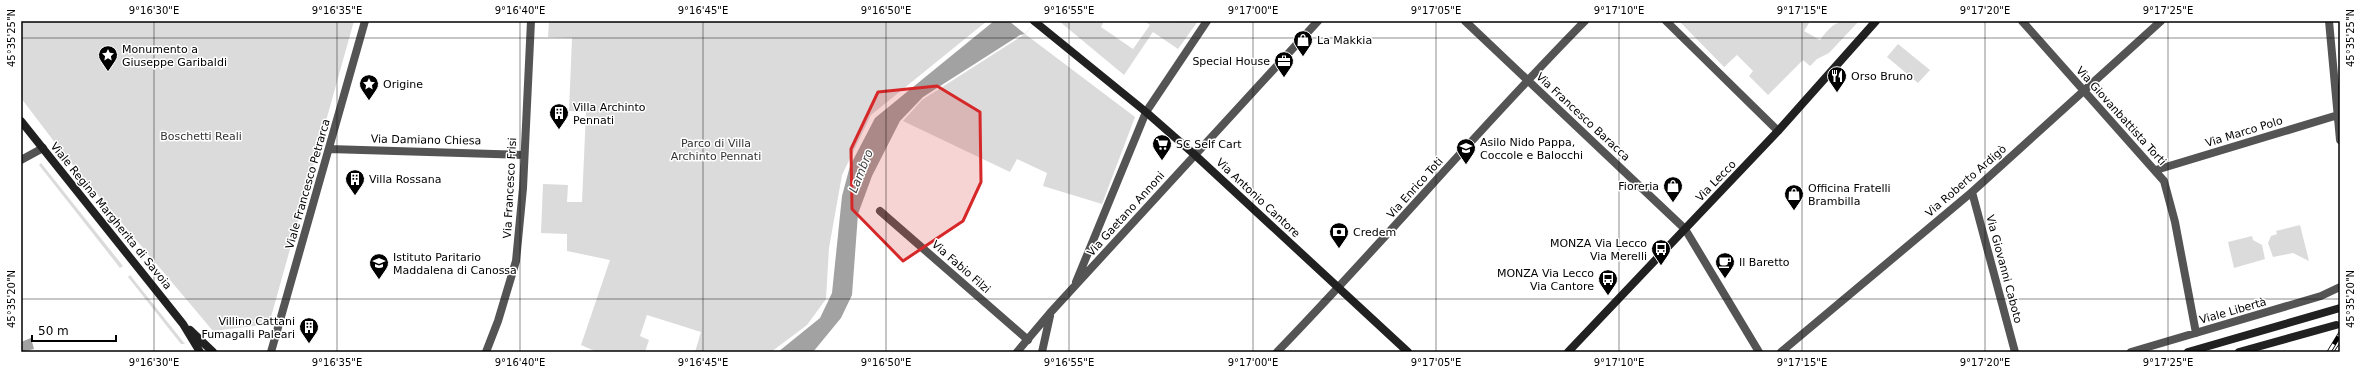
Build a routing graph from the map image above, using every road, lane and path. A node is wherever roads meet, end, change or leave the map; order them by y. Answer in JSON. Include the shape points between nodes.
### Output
{"nodes":[{"id":1,"x":365,"y":21,"type":"edge"},
{"id":2,"x":531,"y":21,"type":"edge"},
{"id":3,"x":1207,"y":21,"type":"edge"},
{"id":4,"x":1318,"y":21,"type":"edge"},
{"id":5,"x":1464,"y":21,"type":"edge"},
{"id":6,"x":1585,"y":21,"type":"edge"},
{"id":7,"x":1666,"y":21,"type":"edge"},
{"id":8,"x":1876,"y":21,"type":"edge"},
{"id":9,"x":2022,"y":21,"type":"edge"},
{"id":10,"x":2161,"y":21,"type":"edge"},
{"id":11,"x":2329,"y":21,"type":"edge"},
{"id":12,"x":1034,"y":22,"type":"edge"},
{"id":13,"x":1527,"y":79,"type":"junction"},
{"id":14,"x":2338,"y":85,"type":"edge"},
{"id":15,"x":2083,"y":90,"type":"junction"},
{"id":16,"x":1146,"y":112,"type":"junction"},
{"id":17,"x":2338,"y":116,"type":"junction"},
{"id":18,"x":21,"y":121,"type":"edge"},
{"id":19,"x":1778,"y":131,"type":"junction"},
{"id":20,"x":2340,"y":140,"type":"edge"},
{"id":21,"x":43,"y":148,"type":"junction"},
{"id":22,"x":329,"y":149,"type":"junction"},
{"id":23,"x":523,"y":155,"type":"junction"},
{"id":24,"x":1195,"y":155,"type":"junction"},
{"id":25,"x":21,"y":160,"type":"edge"},
{"id":26,"x":2156,"y":170,"type":"junction"},
{"id":27,"x":1972,"y":192,"type":"junction"},
{"id":28,"x":880,"y":211,"type":"dead end"},
{"id":29,"x":1686,"y":228,"type":"junction"},
{"id":30,"x":2340,"y":287,"type":"edge"},
{"id":31,"x":1074,"y":288,"type":"junction"},
{"id":32,"x":1339,"y":288,"type":"junction"},
{"id":33,"x":2340,"y":308,"type":"edge"},
{"id":34,"x":1050,"y":313,"type":"junction"},
{"id":35,"x":183,"y":324,"type":"junction"},
{"id":36,"x":2336,"y":325,"type":"dead end"},
{"id":37,"x":2196,"y":333,"type":"junction"},
{"id":38,"x":1028,"y":340,"type":"junction"},
{"id":39,"x":200,"y":352,"type":"edge"},
{"id":40,"x":213,"y":352,"type":"edge"},
{"id":41,"x":271,"y":352,"type":"edge"},
{"id":42,"x":486,"y":352,"type":"edge"},
{"id":43,"x":1017,"y":352,"type":"edge"},
{"id":44,"x":1042,"y":352,"type":"edge"},
{"id":45,"x":1277,"y":352,"type":"edge"},
{"id":46,"x":1408,"y":352,"type":"edge"},
{"id":47,"x":1568,"y":352,"type":"edge"},
{"id":48,"x":1759,"y":352,"type":"edge"},
{"id":49,"x":1781,"y":352,"type":"edge"},
{"id":50,"x":2015,"y":352,"type":"edge"},
{"id":51,"x":2131,"y":352,"type":"edge"},
{"id":52,"x":2188,"y":352,"type":"edge"},
{"id":53,"x":2239,"y":352,"type":"edge"}],
"edges":[{"from":1,"to":22,"type":"street","name":"Viale Francesco Petrarca"},
{"from":2,"to":23,"type":"street","name":"Via Francesco Frisi"},
{"from":3,"to":16,"type":"street"},
{"from":4,"to":24,"type":"street","name":"Via Gaetano Annoni"},
{"from":5,"to":13,"type":"street","name":"Via Francesco Baracca"},
{"from":6,"to":13,"type":"street","name":"Via Enrico Toti"},
{"from":7,"to":19,"type":"street"},
{"from":8,"to":19,"type":"main road","name":"Via Lecco"},
{"from":9,"to":15,"type":"street","name":"Via Giovanbattista Torti"},
{"from":10,"to":15,"type":"street","name":"Via Roberto Ardigò"},
{"from":11,"to":14,"type":"street"},
{"from":12,"to":16,"type":"main road","name":"Via Antonio Cantore"},
{"from":13,"to":29,"type":"street","name":"Via Francesco Baracca"},
{"from":13,"to":32,"type":"street","name":"Via Enrico Toti"},
{"from":14,"to":17,"type":"street"},
{"from":15,"to":26,"type":"street","name":"Via Giovanbattista Torti"},
{"from":15,"to":27,"type":"street","name":"Via Roberto Ardigò"},
{"from":16,"to":24,"type":"main road","name":"Via Antonio Cantore"},
{"from":16,"to":31,"type":"street"},
{"from":17,"to":20,"type":"street"},
{"from":17,"to":26,"type":"street","name":"Via Marco Polo"},
{"from":18,"to":21,"type":"main road","name":"Viale Regina Margherita di Savoia"},
{"from":19,"to":29,"type":"main road","name":"Via Lecco"},
{"from":21,"to":25,"type":"street"},
{"from":21,"to":35,"type":"main road","name":"Viale Regina Margherita di Savoia"},
{"from":22,"to":23,"type":"street","name":"Via Damiano Chiesa"},
{"from":22,"to":41,"type":"street","name":"Viale Francesco Petrarca"},
{"from":23,"to":42,"type":"street","name":"Via Francesco Frisi","via":[[516,261]]},
{"from":24,"to":31,"type":"street","name":"Via Gaetano Annoni"},
{"from":24,"to":32,"type":"main road","name":"Via Antonio Cantore"},
{"from":26,"to":37,"type":"street","name":"Via Giovanbattista Torti","via":[[2164,181],[2170,198]]},
{"from":27,"to":49,"type":"street","name":"Via Roberto Ardigò"},
{"from":27,"to":50,"type":"street","name":"Via Giovanni Caboto"},
{"from":28,"to":38,"type":"street","name":"Via Fabio Filzi"},
{"from":29,"to":47,"type":"main road","name":"Via Lecco"},
{"from":29,"to":48,"type":"street","name":"Via Francesco Baracca"},
{"from":30,"to":37,"type":"street","name":"Viale Libertà","via":[[2321,296]]},
{"from":31,"to":34,"type":"street","name":"Via Gaetano Annoni"},
{"from":32,"to":45,"type":"street","name":"Via Enrico Toti"},
{"from":32,"to":46,"type":"main road","name":"Via Antonio Cantore"},
{"from":33,"to":52,"type":"main road"},
{"from":34,"to":38,"type":"street","name":"Via Gaetano Annoni"},
{"from":34,"to":44,"type":"street"},
{"from":35,"to":39,"type":"main road","name":"Viale Regina Margherita di Savoia"},
{"from":35,"to":40,"type":"main road","name":"Viale Regina Margherita di Savoia"},
{"from":36,"to":53,"type":"main road"},
{"from":37,"to":51,"type":"street","name":"Viale Libertà"},
{"from":38,"to":43,"type":"street","name":"Via Gaetano Annoni"}]}
